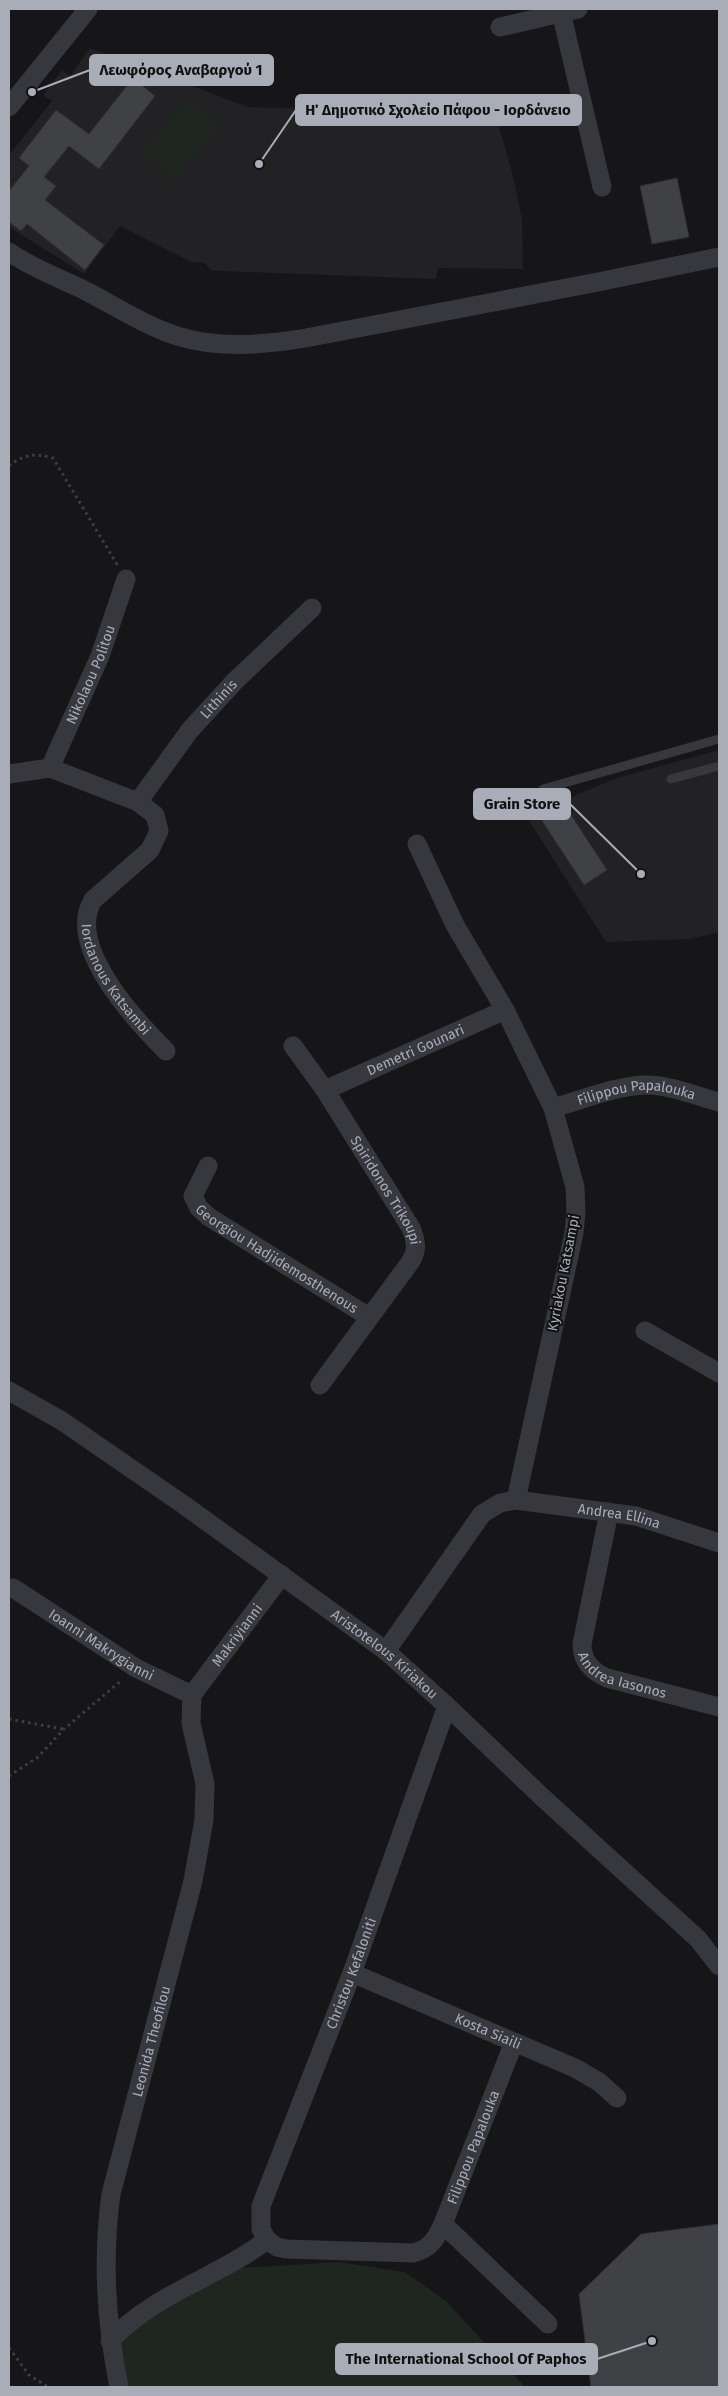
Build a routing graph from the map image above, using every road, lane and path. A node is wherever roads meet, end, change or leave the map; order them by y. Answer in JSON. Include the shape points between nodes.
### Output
{"nodes":[{"id":1,"x":88,"y":9,"type":"edge"},
{"id":2,"x":570,"y":10,"type":"edge"},
{"id":3,"x":500,"y":27,"type":"dead end"},
{"id":4,"x":11,"y":100,"type":"edge"},
{"id":5,"x":602,"y":187,"type":"dead end"},
{"id":6,"x":9,"y":252,"type":"edge"},
{"id":7,"x":719,"y":257,"type":"edge"},
{"id":8,"x":9,"y":466,"type":"edge"},
{"id":9,"x":126,"y":579,"type":"joint"},
{"id":10,"x":312,"y":608,"type":"dead end"},
{"id":11,"x":719,"y":739,"type":"edge"},
{"id":12,"x":719,"y":766,"type":"edge"},
{"id":13,"x":50,"y":768,"type":"junction"},
{"id":14,"x":9,"y":774,"type":"edge"},
{"id":15,"x":671,"y":779,"type":"dead end"},
{"id":16,"x":543,"y":789,"type":"dead end"},
{"id":17,"x":138,"y":802,"type":"junction"},
{"id":18,"x":417,"y":844,"type":"dead end"},
{"id":19,"x":505,"y":1010,"type":"junction"},
{"id":20,"x":293,"y":1046,"type":"dead end"},
{"id":21,"x":166,"y":1051,"type":"dead end"},
{"id":22,"x":325,"y":1090,"type":"junction"},
{"id":23,"x":719,"y":1102,"type":"edge"},
{"id":24,"x":553,"y":1108,"type":"junction"},
{"id":25,"x":208,"y":1166,"type":"dead end"},
{"id":26,"x":369,"y":1317,"type":"junction"},
{"id":27,"x":645,"y":1331,"type":"dead end"},
{"id":28,"x":719,"y":1373,"type":"edge"},
{"id":29,"x":320,"y":1385,"type":"dead end"},
{"id":30,"x":9,"y":1391,"type":"edge"},
{"id":31,"x":516,"y":1500,"type":"junction"},
{"id":32,"x":609,"y":1512,"type":"junction"},
{"id":33,"x":719,"y":1543,"type":"edge"},
{"id":34,"x":282,"y":1575,"type":"junction"},
{"id":35,"x":13,"y":1588,"type":"dead end"},
{"id":36,"x":386,"y":1651,"type":"junction"},
{"id":37,"x":136,"y":1668,"type":"junction"},
{"id":38,"x":192,"y":1696,"type":"junction"},
{"id":39,"x":447,"y":1706,"type":"junction"},
{"id":40,"x":719,"y":1707,"type":"edge"},
{"id":41,"x":9,"y":1719,"type":"edge"},
{"id":42,"x":64,"y":1729,"type":"junction"},
{"id":43,"x":9,"y":1776,"type":"edge"},
{"id":44,"x":719,"y":1966,"type":"edge"},
{"id":45,"x":352,"y":1972,"type":"junction"},
{"id":46,"x":514,"y":2042,"type":"junction"},
{"id":47,"x":617,"y":2098,"type":"dead end"},
{"id":48,"x":443,"y":2224,"type":"junction"},
{"id":49,"x":267,"y":2240,"type":"junction"},
{"id":50,"x":548,"y":2324,"type":"dead end"},
{"id":51,"x":110,"y":2341,"type":"junction"},
{"id":52,"x":9,"y":2348,"type":"edge"},
{"id":53,"x":48,"y":2387,"type":"edge"},
{"id":54,"x":119,"y":2387,"type":"edge"}],
"edges":[{"from":1,"to":4,"type":"street"},
{"from":2,"to":3,"type":"street"},
{"from":2,"to":5,"type":"street"},
{"from":6,"to":7,"type":"street","via":[[128,315],[177,336],[243,345],[274,344]]},
{"from":8,"to":9,"type":"path","via":[[21,456],[37,454],[53,458]]},
{"from":9,"to":13,"type":"street","name":"Nikolaou Politou","via":[[100,656]]},
{"from":10,"to":17,"type":"street","name":"Lithinis","via":[[234,682],[190,730]]},
{"from":11,"to":16,"type":"lane"},
{"from":12,"to":15,"type":"lane"},
{"from":13,"to":14,"type":"street","name":"Iordanous Katsambi"},
{"from":13,"to":17,"type":"street","name":"Iordanous Katsambi"},
{"from":17,"to":21,"type":"street","name":"Iordanous Katsambi","via":[[155,814],[159,831],[155,841],[138,862],[93,900],[87,913],[86,930],[101,971],[117,996]]},
{"from":18,"to":19,"type":"street","name":"Kyriakou Katsampi","via":[[455,925]]},
{"from":19,"to":22,"type":"street","name":"Demetri Gounari"},
{"from":19,"to":24,"type":"street","name":"Kyriakou Katsampi"},
{"from":20,"to":22,"type":"street","name":"Spiridonos Trikoupi"},
{"from":22,"to":26,"type":"street","name":"Spiridonos Trikoupi","via":[[416,1241],[416,1252]]},
{"from":23,"to":24,"type":"street","name":"Filippou Papalouka","via":[[644,1085]]},
{"from":24,"to":31,"type":"street","name":"Kyriakou Katsampi","via":[[575,1187],[576,1212]]},
{"from":25,"to":26,"type":"street","name":"Georgiou Hadjidemosthenous","via":[[193,1196],[199,1208]]},
{"from":26,"to":29,"type":"street","name":"Spiridonos Trikoupi"},
{"from":27,"to":28,"type":"street"},
{"from":30,"to":34,"type":"street","name":"Aristotelous Kiriakou","via":[[62,1422]]},
{"from":31,"to":32,"type":"street","name":"Andrea Ellina"},
{"from":31,"to":36,"type":"street","via":[[500,1502],[482,1514]]},
{"from":32,"to":33,"type":"street","name":"Andrea Ellina","via":[[658,1522]]},
{"from":32,"to":40,"type":"street","name":"Andrea Iasonos","via":[[582,1644],[586,1663],[607,1678]]},
{"from":34,"to":36,"type":"street","name":"Aristotelous Kiriakou"},
{"from":34,"to":38,"type":"street","name":"Makriyianni"},
{"from":35,"to":37,"type":"street","name":"Ioanni Makrygianni"},
{"from":36,"to":39,"type":"street","name":"Aristotelous Kiriakou"},
{"from":37,"to":38,"type":"street","name":"Ioanni Makrygianni"},
{"from":37,"to":42,"type":"path"},
{"from":38,"to":51,"type":"street","name":"Leonida Theofilou","via":[[191,1723],[205,1784],[204,1820],[193,1881],[111,2194],[106,2262]]},
{"from":39,"to":44,"type":"street","name":"Aristotelous Kiriakou","via":[[698,1939]]},
{"from":39,"to":45,"type":"street","name":"Christou Kefaloniti"},
{"from":41,"to":42,"type":"path"},
{"from":42,"to":43,"type":"path","via":[[38,1756]]},
{"from":45,"to":46,"type":"street","name":"Kosta Siaili"},
{"from":45,"to":49,"type":"street","name":"Christou Kefaloniti","via":[[261,2206],[261,2229]]},
{"from":46,"to":47,"type":"street","name":"Kosta Siaili","via":[[575,2068],[599,2082]]},
{"from":46,"to":48,"type":"street","name":"Filippou Papalouka"},
{"from":48,"to":49,"type":"street","name":"Filippou Papalouka","via":[[427,2248],[413,2253],[286,2249]]},
{"from":48,"to":50,"type":"street"},
{"from":49,"to":51,"type":"street","via":[[240,2260],[157,2304]]},
{"from":51,"to":54,"type":"street","name":"Leonida Theofilou"},
{"from":52,"to":53,"type":"path","via":[[29,2375]]}]}
